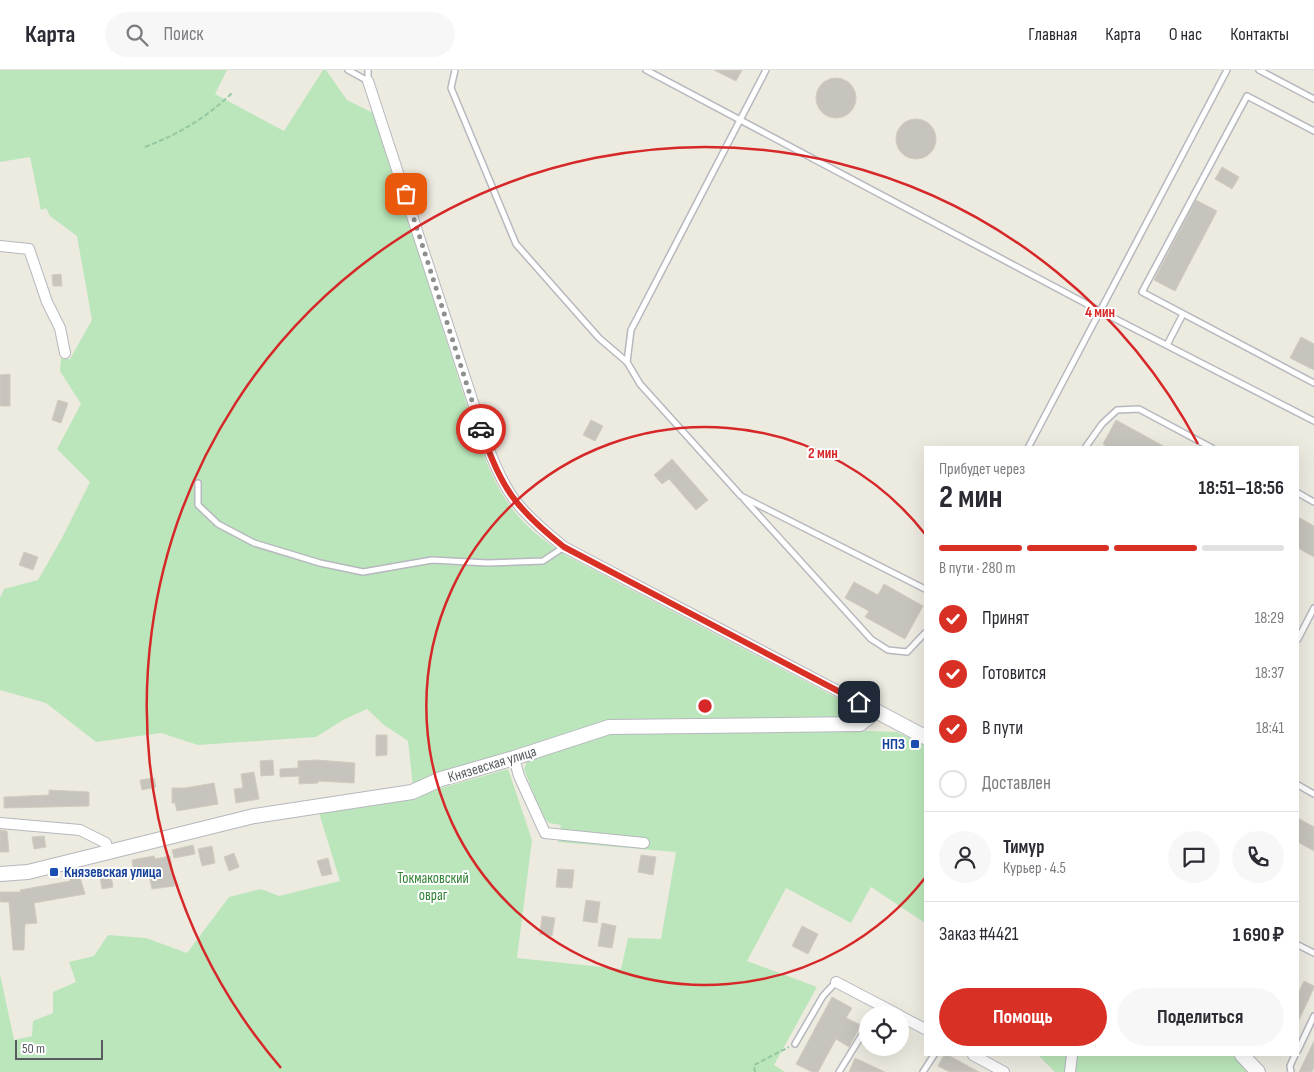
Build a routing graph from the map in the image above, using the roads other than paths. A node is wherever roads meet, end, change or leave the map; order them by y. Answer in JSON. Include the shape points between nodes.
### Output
{"nodes":[{"id":1,"x":348,"y":70,"type":"edge"},
{"id":2,"x":454,"y":70,"type":"edge"},
{"id":3,"x":646,"y":70,"type":"edge"},
{"id":4,"x":766,"y":70,"type":"edge"},
{"id":5,"x":1227,"y":70,"type":"edge"},
{"id":6,"x":1258,"y":70,"type":"edge"},
{"id":7,"x":1269,"y":73,"type":"edge"},
{"id":8,"x":368,"y":75,"type":"edge"},
{"id":9,"x":1314,"y":99,"type":"edge"},
{"id":10,"x":740,"y":120,"type":"junction"},
{"id":11,"x":1314,"y":131,"type":"edge"},
{"id":12,"x":0,"y":246,"type":"edge"},
{"id":13,"x":1100,"y":311,"type":"junction"},
{"id":14,"x":1183,"y":314,"type":"junction"},
{"id":15,"x":1167,"y":345,"type":"junction"},
{"id":16,"x":66,"y":353,"type":"dead end"},
{"id":17,"x":627,"y":362,"type":"junction"},
{"id":18,"x":1314,"y":383,"type":"edge"},
{"id":19,"x":1314,"y":421,"type":"edge"},
{"id":20,"x":1029,"y":446,"type":"edge"},
{"id":21,"x":1086,"y":446,"type":"edge"},
{"id":22,"x":1208,"y":446,"type":"edge"},
{"id":23,"x":198,"y":483,"type":"dead end"},
{"id":24,"x":1299,"y":494,"type":"edge"},
{"id":25,"x":741,"y":496,"type":"junction"},
{"id":26,"x":1314,"y":502,"type":"edge"},
{"id":27,"x":564,"y":547,"type":"junction"},
{"id":28,"x":924,"y":589,"type":"edge"},
{"id":29,"x":1314,"y":608,"type":"edge"},
{"id":30,"x":924,"y":634,"type":"edge"},
{"id":31,"x":1299,"y":637,"type":"edge"},
{"id":32,"x":876,"y":711,"type":"junction"},
{"id":33,"x":924,"y":736,"type":"edge"},
{"id":34,"x":514,"y":758,"type":"junction"},
{"id":35,"x":1299,"y":786,"type":"edge"},
{"id":36,"x":1314,"y":794,"type":"edge"},
{"id":37,"x":0,"y":823,"type":"edge"},
{"id":38,"x":644,"y":842,"type":"dead end"},
{"id":39,"x":108,"y":852,"type":"junction"},
{"id":40,"x":0,"y":874,"type":"edge"},
{"id":41,"x":1299,"y":946,"type":"edge"},
{"id":42,"x":1314,"y":953,"type":"edge"},
{"id":43,"x":836,"y":982,"type":"joint"},
{"id":44,"x":881,"y":1006,"type":"edge"},
{"id":45,"x":1314,"y":1016,"type":"edge"},
{"id":46,"x":909,"y":1020,"type":"edge"},
{"id":47,"x":924,"y":1028,"type":"edge"},
{"id":48,"x":859,"y":1040,"type":"edge"},
{"id":49,"x":795,"y":1044,"type":"road end"},
{"id":50,"x":1299,"y":1048,"type":"edge"},
{"id":51,"x":933,"y":1056,"type":"edge"},
{"id":52,"x":975,"y":1056,"type":"edge"},
{"id":53,"x":1072,"y":1056,"type":"edge"},
{"id":54,"x":1243,"y":1056,"type":"edge"},
{"id":55,"x":1295,"y":1056,"type":"edge"},
{"id":56,"x":839,"y":1072,"type":"edge"},
{"id":57,"x":923,"y":1072,"type":"edge"},
{"id":58,"x":1004,"y":1072,"type":"edge"},
{"id":59,"x":1070,"y":1072,"type":"edge"},
{"id":60,"x":1258,"y":1072,"type":"edge"},
{"id":61,"x":1291,"y":1072,"type":"edge"}],
"edges":[{"from":1,"to":8,"type":"lane"},
{"from":2,"to":17,"type":"lane","via":[[451,88],[516,244],[600,338]]},
{"from":3,"to":10,"type":"lane"},
{"from":4,"to":10,"type":"lane"},
{"from":5,"to":13,"type":"lane"},
{"from":6,"to":7,"type":"lane"},
{"from":7,"to":9,"type":"lane"},
{"from":8,"to":27,"type":"street","via":[[498,477],[513,501],[529,518]]},
{"from":10,"to":13,"type":"lane"},
{"from":10,"to":17,"type":"lane","via":[[631,330]]},
{"from":11,"to":14,"type":"lane","via":[[1247,96],[1142,292]]},
{"from":12,"to":16,"type":"street","via":[[28,249],[60,328]]},
{"from":13,"to":15,"type":"lane"},
{"from":13,"to":20,"type":"lane"},
{"from":14,"to":15,"type":"lane"},
{"from":14,"to":18,"type":"lane"},
{"from":15,"to":19,"type":"lane"},
{"from":17,"to":25,"type":"lane","via":[[640,384]]},
{"from":21,"to":22,"type":"lane","via":[[1117,410],[1139,409]]},
{"from":23,"to":27,"type":"lane","via":[[198,505],[218,524],[254,543],[363,572],[432,560],[543,562]]},
{"from":24,"to":26,"type":"lane"},
{"from":25,"to":28,"type":"lane"},
{"from":25,"to":30,"type":"lane","via":[[871,639],[888,650],[907,652]]},
{"from":27,"to":32,"type":"street"},
{"from":29,"to":31,"type":"lane"},
{"from":32,"to":33,"type":"street"},
{"from":32,"to":34,"type":"street","name":"Князевская улица","via":[[860,724],[609,727]]},
{"from":34,"to":38,"type":"street","via":[[545,833]]},
{"from":34,"to":39,"type":"street","name":"Князевская улица","via":[[441,779],[412,792],[254,816]]},
{"from":35,"to":36,"type":"lane"},
{"from":37,"to":39,"type":"street","via":[[80,830],[106,843]]},
{"from":39,"to":40,"type":"street","name":"Князевская улица","via":[[28,872]]},
{"from":41,"to":42,"type":"lane"},
{"from":43,"to":44,"type":"street"},
{"from":43,"to":49,"type":"lane","via":[[822,996]]},
{"from":45,"to":50,"type":"lane"},
{"from":46,"to":47,"type":"street"},
{"from":48,"to":56,"type":"lane"},
{"from":51,"to":57,"type":"lane"},
{"from":52,"to":58,"type":"street"},
{"from":53,"to":59,"type":"street"},
{"from":54,"to":60,"type":"street"},
{"from":55,"to":61,"type":"lane"}]}
